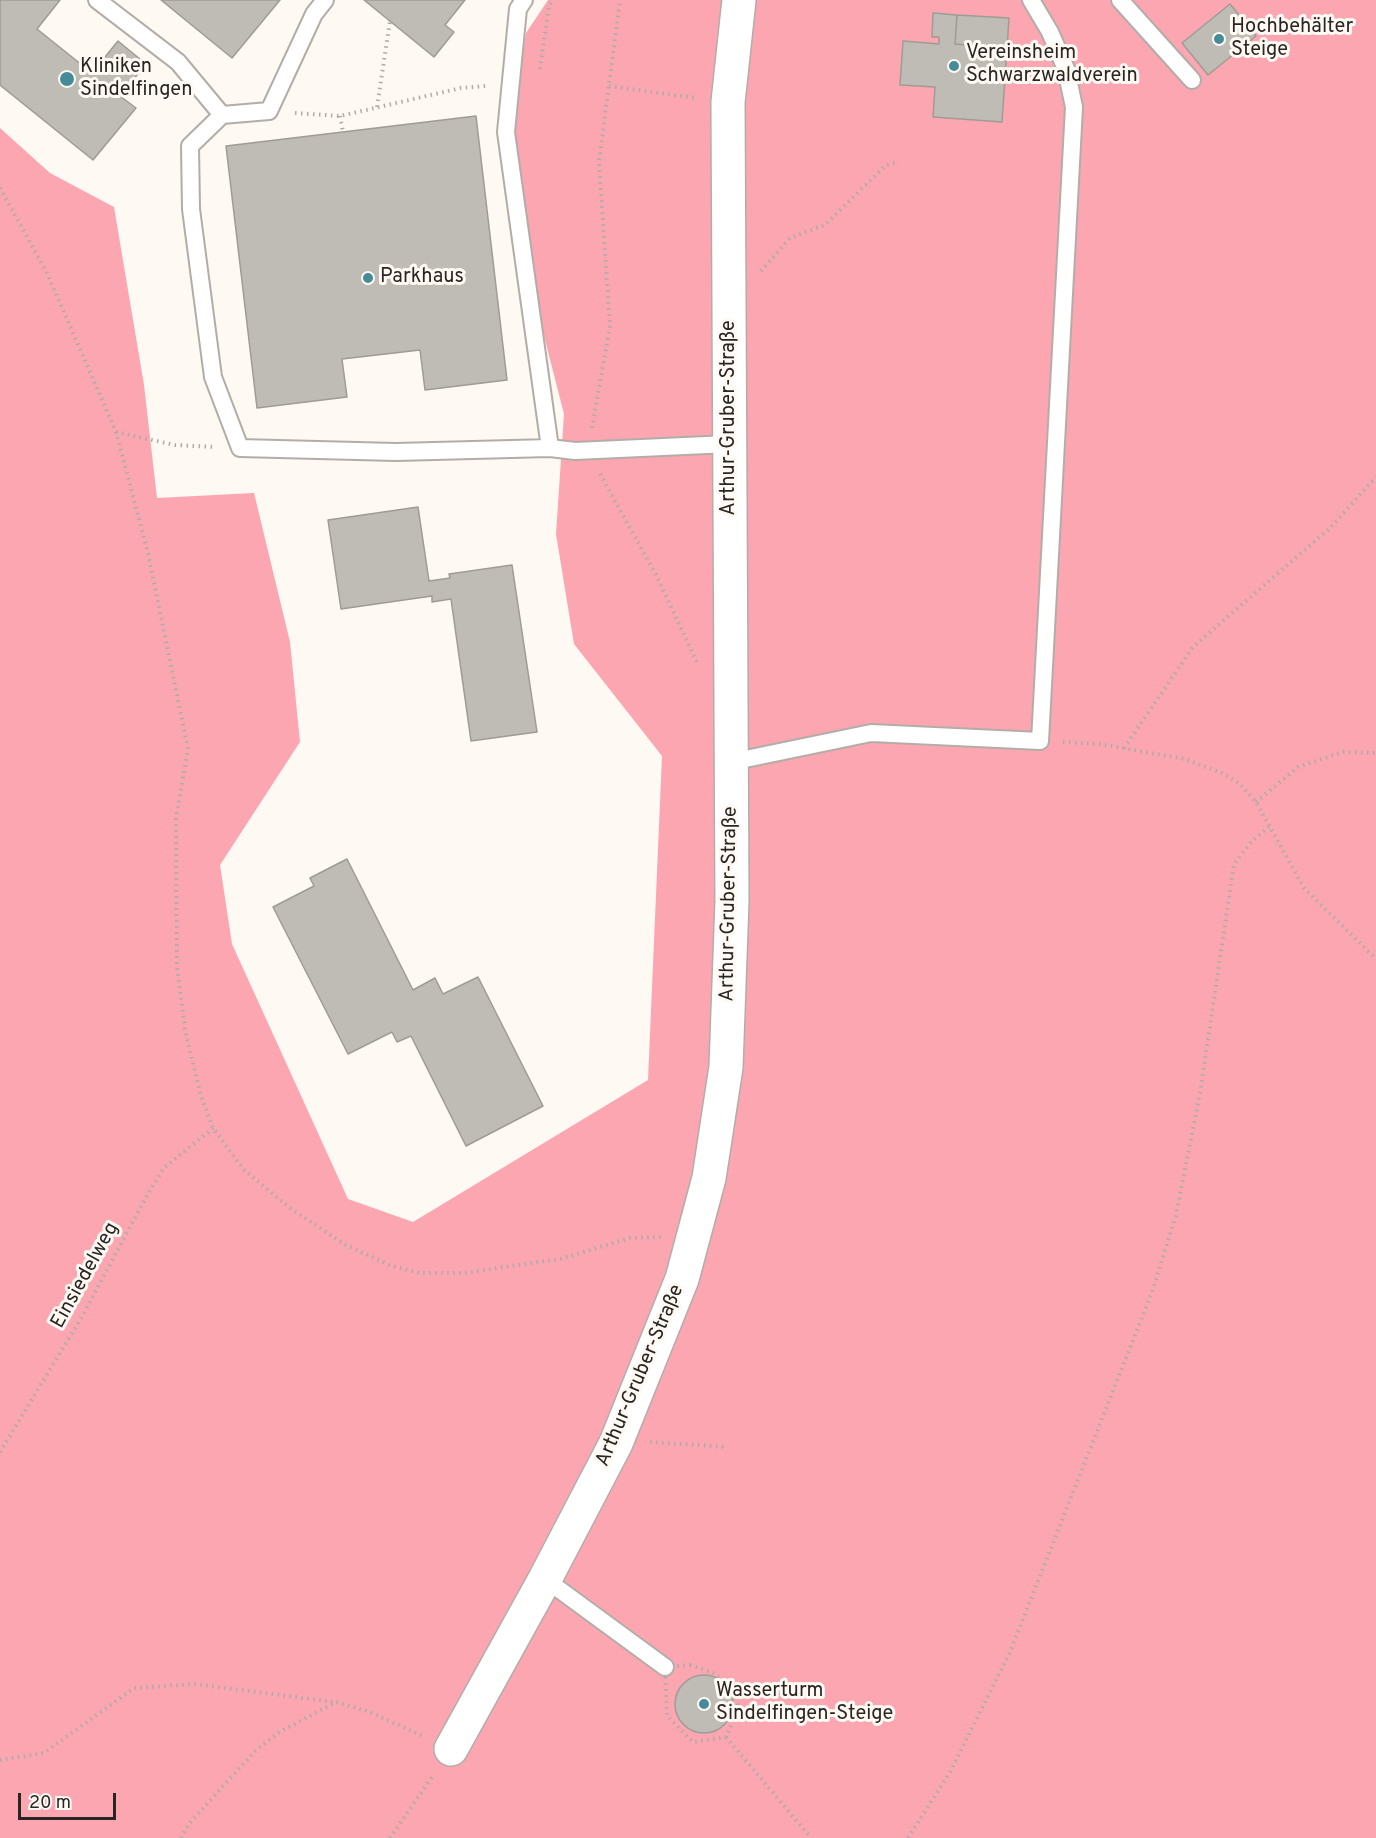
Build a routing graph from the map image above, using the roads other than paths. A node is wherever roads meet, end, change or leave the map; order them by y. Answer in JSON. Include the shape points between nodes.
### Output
{"nodes":[{"id":1,"x":97,"y":0,"type":"edge"},
{"id":2,"x":325,"y":0,"type":"edge"},
{"id":3,"x":524,"y":0,"type":"edge"},
{"id":4,"x":739,"y":0,"type":"edge"},
{"id":5,"x":1031,"y":0,"type":"edge"},
{"id":6,"x":1120,"y":0,"type":"edge"},
{"id":7,"x":1192,"y":80,"type":"dead end"},
{"id":8,"x":222,"y":116,"type":"junction"},
{"id":9,"x":729,"y":444,"type":"junction"},
{"id":10,"x":550,"y":448,"type":"junction"},
{"id":11,"x":731,"y":762,"type":"junction"},
{"id":12,"x":545,"y":1579,"type":"junction"},
{"id":13,"x":665,"y":1667,"type":"road end"},
{"id":14,"x":451,"y":1749,"type":"road end"}],
"edges":[{"from":1,"to":8,"type":"lane","via":[[178,62]]},
{"from":2,"to":8,"type":"lane","via":[[314,14],[269,111]]},
{"from":3,"to":10,"type":"lane","via":[[518,9],[506,132]]},
{"from":4,"to":9,"type":"street","name":"Arthur-Gruber-Straße","via":[[728,102]]},
{"from":5,"to":11,"type":"lane","via":[[1066,69],[1074,107],[1040,741],[872,733]]},
{"from":6,"to":7,"type":"lane"},
{"from":8,"to":10,"type":"lane","via":[[190,146],[190,209],[213,377],[240,448],[396,452]]},
{"from":9,"to":10,"type":"lane"},
{"from":9,"to":11,"type":"street","name":"Arthur-Gruber-Straße"},
{"from":11,"to":12,"type":"street","name":"Arthur-Gruber-Straße","via":[[732,901],[726,1067],[709,1178],[682,1279],[616,1443]]},
{"from":12,"to":13,"type":"lane"},
{"from":12,"to":14,"type":"street","name":"Arthur-Gruber-Straße"}]}
